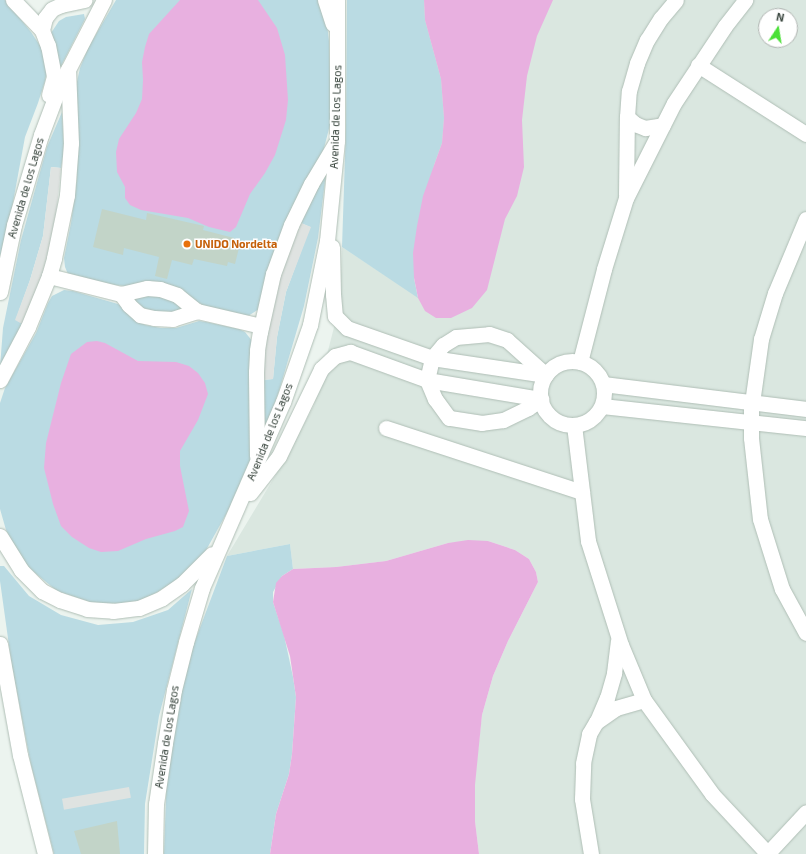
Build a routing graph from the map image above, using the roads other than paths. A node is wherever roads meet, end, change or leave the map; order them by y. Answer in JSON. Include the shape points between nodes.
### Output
{"nodes":[{"id":1,"x":13,"y":0,"type":"edge"},
{"id":2,"x":84,"y":0,"type":"edge"},
{"id":3,"x":104,"y":0,"type":"edge"},
{"id":4,"x":325,"y":0,"type":"edge"},
{"id":5,"x":337,"y":0,"type":"edge"},
{"id":6,"x":676,"y":0,"type":"edge"},
{"id":7,"x":745,"y":0,"type":"edge"},
{"id":8,"x":55,"y":2,"type":"edge"},
{"id":9,"x":42,"y":30,"type":"junction"},
{"id":10,"x":337,"y":39,"type":"junction"},
{"id":11,"x":698,"y":65,"type":"junction"},
{"id":12,"x":68,"y":69,"type":"junction"},
{"id":13,"x":627,"y":118,"type":"junction"},
{"id":14,"x":663,"y":125,"type":"junction"},
{"id":15,"x":806,"y":134,"type":"edge"},
{"id":16,"x":337,"y":141,"type":"junction"},
{"id":17,"x":26,"y":181,"type":"junction"},
{"id":18,"x":626,"y":198,"type":"junction"},
{"id":19,"x":332,"y":206,"type":"junction"},
{"id":20,"x":806,"y":219,"type":"edge"},
{"id":21,"x":49,"y":276,"type":"junction"},
{"id":22,"x":0,"y":292,"type":"edge"},
{"id":23,"x":121,"y":294,"type":"junction"},
{"id":24,"x":197,"y":311,"type":"junction"},
{"id":25,"x":261,"y":326,"type":"junction"},
{"id":26,"x":432,"y":358,"type":"junction"},
{"id":27,"x":580,"y":362,"type":"junction"},
{"id":28,"x":546,"y":375,"type":"junction"},
{"id":29,"x":0,"y":380,"type":"edge"},
{"id":30,"x":427,"y":380,"type":"junction"},
{"id":31,"x":603,"y":384,"type":"junction"},
{"id":32,"x":540,"y":399,"type":"junction"},
{"id":33,"x":751,"y":403,"type":"junction"},
{"id":34,"x":602,"y":406,"type":"junction"},
{"id":35,"x":806,"y":409,"type":"edge"},
{"id":36,"x":751,"y":422,"type":"junction"},
{"id":37,"x":574,"y":425,"type":"junction"},
{"id":38,"x":386,"y":428,"type":"dead end"},
{"id":39,"x":806,"y":428,"type":"edge"},
{"id":40,"x":257,"y":463,"type":"junction"},
{"id":41,"x":582,"y":492,"type":"junction"},
{"id":42,"x":238,"y":508,"type":"junction"},
{"id":43,"x":0,"y":536,"type":"edge"},
{"id":44,"x":220,"y":545,"type":"junction"},
{"id":45,"x":806,"y":633,"type":"edge"},
{"id":46,"x":618,"y":634,"type":"junction"},
{"id":47,"x":0,"y":644,"type":"edge"},
{"id":48,"x":644,"y":700,"type":"junction"},
{"id":49,"x":596,"y":722,"type":"junction"},
{"id":50,"x":806,"y":812,"type":"edge"},
{"id":51,"x":45,"y":854,"type":"edge"},
{"id":52,"x":155,"y":854,"type":"edge"},
{"id":53,"x":592,"y":854,"type":"edge"},
{"id":54,"x":768,"y":854,"type":"edge"}],
"edges":[{"from":1,"to":9,"type":"street"},
{"from":2,"to":8,"type":"street"},
{"from":3,"to":12,"type":"street","name":"Avenida de los Lagos"},
{"from":4,"to":10,"type":"street"},
{"from":5,"to":10,"type":"street","name":"Avenida de los Lagos"},
{"from":6,"to":13,"type":"street","via":[[650,34],[637,63],[629,91]]},
{"from":7,"to":11,"type":"street"},
{"from":8,"to":9,"type":"street"},
{"from":9,"to":17,"type":"street","via":[[54,76],[52,88],[30,143]]},
{"from":10,"to":16,"type":"street","name":"Avenida de los Lagos"},
{"from":11,"to":14,"type":"street","via":[[674,102]]},
{"from":11,"to":15,"type":"street"},
{"from":12,"to":17,"type":"street","name":"Avenida de los Lagos","via":[[41,135]]},
{"from":12,"to":21,"type":"street","via":[[70,144],[67,195]]},
{"from":13,"to":14,"type":"street","via":[[645,128]]},
{"from":13,"to":18,"type":"street"},
{"from":14,"to":18,"type":"street"},
{"from":16,"to":19,"type":"street","name":"Avenida de los Lagos"},
{"from":16,"to":25,"type":"street","via":[[311,184],[288,231],[273,274]]},
{"from":17,"to":22,"type":"street","name":"Avenida de los Lagos"},
{"from":18,"to":27,"type":"street","via":[[604,269]]},
{"from":19,"to":26,"type":"street","via":[[335,316],[346,328]]},
{"from":19,"to":40,"type":"street","name":"Avenida de los Lagos","via":[[310,325],[284,402]]},
{"from":20,"to":33,"type":"street","via":[[775,293],[761,339]]},
{"from":21,"to":23,"type":"street"},
{"from":21,"to":29,"type":"street","via":[[28,326]]},
{"from":23,"to":24,"type":"street","via":[[147,288],[160,289],[178,295]]},
{"from":23,"to":24,"type":"street","via":[[140,314],[154,318],[173,320]]},
{"from":24,"to":25,"type":"street"},
{"from":25,"to":40,"type":"street","via":[[256,372]]},
{"from":26,"to":28,"type":"street"},
{"from":26,"to":28,"type":"street","via":[[443,345],[456,337],[489,334],[507,340]]},
{"from":26,"to":30,"type":"street"},
{"from":27,"to":28,"type":"street","via":[[562,363]]},
{"from":27,"to":31,"type":"street","via":[[592,368]]},
{"from":28,"to":32,"type":"street","via":[[540,390]]},
{"from":30,"to":32,"type":"street"},
{"from":30,"to":32,"type":"street","via":[[435,399],[449,418],[482,423],[503,420]]},
{"from":30,"to":42,"type":"street","via":[[350,352],[335,356],[321,369],[279,456]]},
{"from":31,"to":33,"type":"street"},
{"from":31,"to":34,"type":"street"},
{"from":32,"to":37,"type":"street","via":[[543,408],[556,421]]},
{"from":33,"to":35,"type":"street"},
{"from":33,"to":36,"type":"street"},
{"from":34,"to":36,"type":"street"},
{"from":34,"to":37,"type":"street","via":[[590,420]]},
{"from":36,"to":39,"type":"street"},
{"from":36,"to":45,"type":"street","via":[[760,519],[782,589]]},
{"from":37,"to":41,"type":"street"},
{"from":38,"to":41,"type":"street"},
{"from":40,"to":42,"type":"street","name":"Avenida de los Lagos"},
{"from":41,"to":46,"type":"street","via":[[588,541]]},
{"from":42,"to":44,"type":"street","name":"Avenida de los Lagos"},
{"from":43,"to":44,"type":"street","via":[[21,570],[42,591],[87,609],[113,611],[139,608],[162,598],[182,584]]},
{"from":44,"to":52,"type":"street","name":"Avenida de los Lagos","via":[[202,588],[174,690],[156,804]]},
{"from":46,"to":48,"type":"street"},
{"from":46,"to":49,"type":"street","via":[[614,673],[607,698]]},
{"from":47,"to":51,"type":"street","via":[[20,755]]},
{"from":48,"to":49,"type":"street","via":[[616,708]]},
{"from":48,"to":54,"type":"street","via":[[712,794]]},
{"from":49,"to":53,"type":"street","via":[[589,734],[583,763],[582,799]]},
{"from":50,"to":54,"type":"street"}]}
